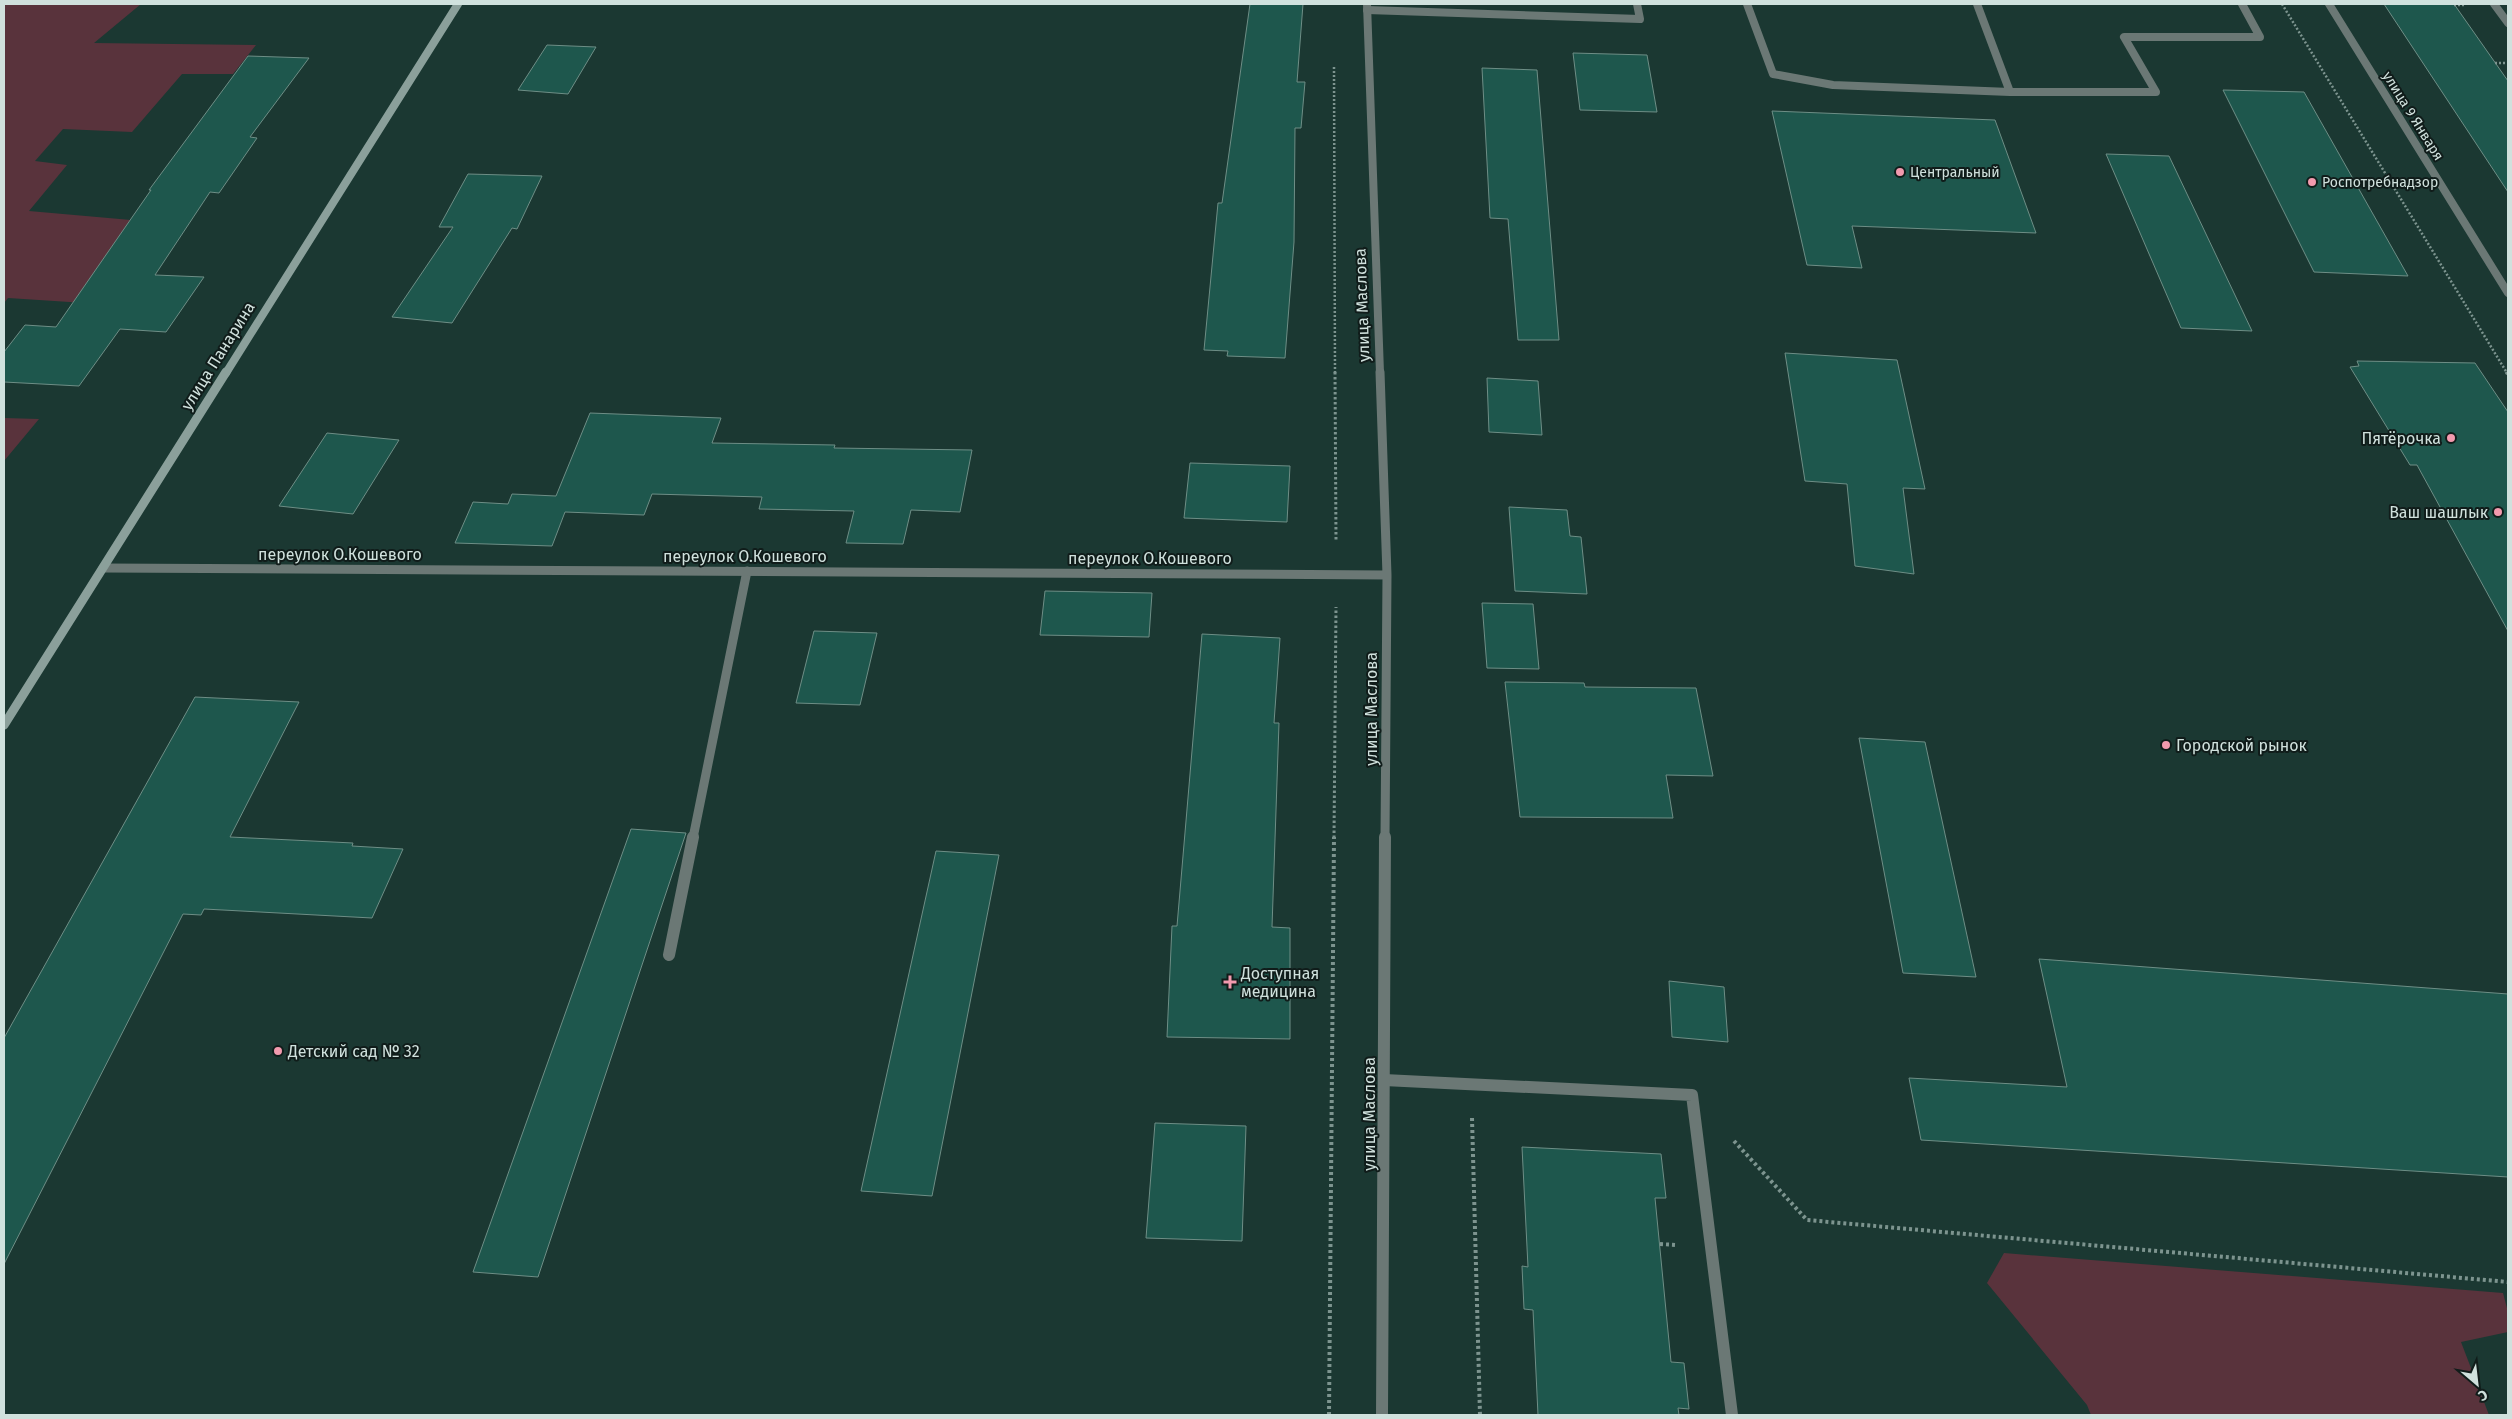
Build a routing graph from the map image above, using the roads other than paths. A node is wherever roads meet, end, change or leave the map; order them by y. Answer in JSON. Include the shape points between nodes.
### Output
{"nodes":[{"id":1,"x":458,"y":4,"type":"edge"},
{"id":2,"x":1637,"y":4,"type":"edge"},
{"id":3,"x":1747,"y":4,"type":"edge"},
{"id":4,"x":1977,"y":4,"type":"edge"},
{"id":5,"x":2242,"y":4,"type":"edge"},
{"id":6,"x":2328,"y":4,"type":"edge"},
{"id":7,"x":2494,"y":4,"type":"edge"},
{"id":8,"x":1367,"y":7,"type":"edge"},
{"id":9,"x":2508,"y":23,"type":"edge"},
{"id":10,"x":2010,"y":92,"type":"junction"},
{"id":11,"x":2508,"y":293,"type":"edge"},
{"id":12,"x":103,"y":568,"type":"junction"},
{"id":13,"x":747,"y":571,"type":"junction"},
{"id":14,"x":1386,"y":575,"type":"junction"},
{"id":15,"x":4,"y":724,"type":"edge"},
{"id":16,"x":669,"y":955,"type":"dead end"},
{"id":17,"x":1384,"y":1080,"type":"junction"},
{"id":18,"x":1382,"y":1415,"type":"edge"},
{"id":19,"x":1732,"y":1415,"type":"edge"}],
"edges":[{"from":1,"to":12,"type":"street","name":"улица Панарина"},
{"from":2,"to":8,"type":"street","via":[[1640,19]]},
{"from":3,"to":10,"type":"street","via":[[1773,74],[1833,85]]},
{"from":4,"to":10,"type":"street"},
{"from":5,"to":10,"type":"street","via":[[2260,37],[2124,37],[2156,92]]},
{"from":6,"to":11,"type":"street","name":"улица 9 Января"},
{"from":7,"to":9,"type":"street"},
{"from":8,"to":14,"type":"street","name":"улица Маслова"},
{"from":12,"to":13,"type":"street","name":"переулок О.Кошевого"},
{"from":12,"to":15,"type":"street","name":"улица Панарина"},
{"from":13,"to":14,"type":"street","name":"переулок О.Кошевого"},
{"from":13,"to":16,"type":"street"},
{"from":14,"to":17,"type":"street","name":"улица Маслова"},
{"from":17,"to":18,"type":"street","name":"улица Маслова"},
{"from":17,"to":19,"type":"street","via":[[1692,1095]]}]}
